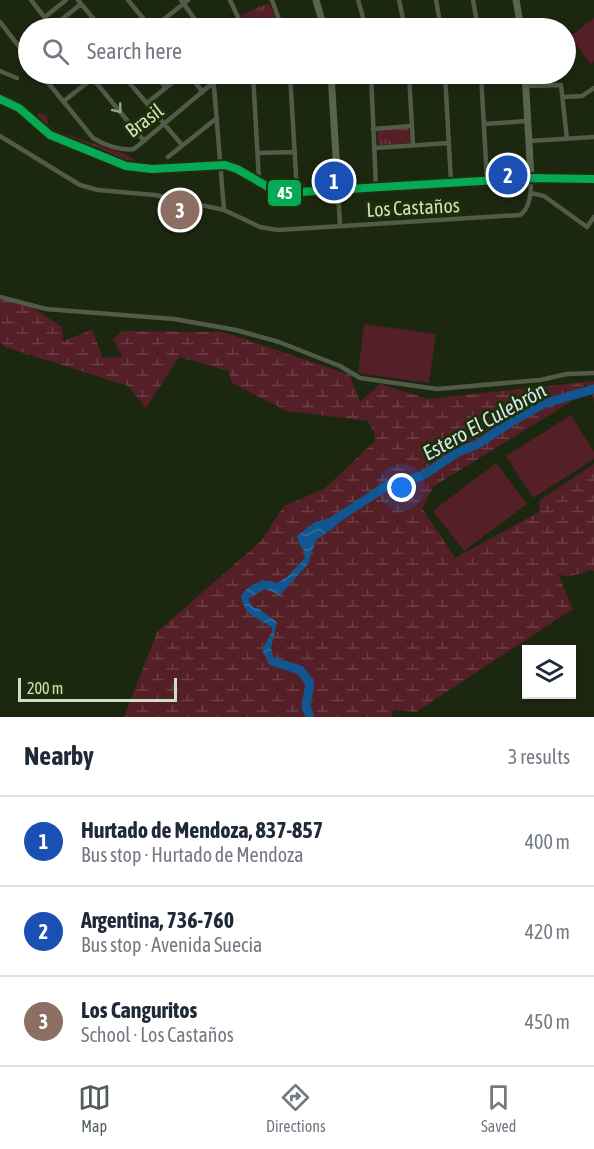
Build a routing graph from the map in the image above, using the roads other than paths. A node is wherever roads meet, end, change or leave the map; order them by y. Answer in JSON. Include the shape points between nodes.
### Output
{"nodes":[{"id":1,"x":31,"y":0,"type":"edge"},
{"id":2,"x":66,"y":0,"type":"edge"},
{"id":3,"x":128,"y":0,"type":"edge"},
{"id":4,"x":230,"y":0,"type":"edge"},
{"id":5,"x":272,"y":0,"type":"edge"},
{"id":6,"x":316,"y":0,"type":"edge"},
{"id":7,"x":358,"y":0,"type":"edge"},
{"id":8,"x":399,"y":0,"type":"edge"},
{"id":9,"x":436,"y":0,"type":"edge"},
{"id":10,"x":473,"y":0,"type":"edge"},
{"id":11,"x":516,"y":0,"type":"edge"},
{"id":12,"x":184,"y":1,"type":"edge"},
{"id":13,"x":80,"y":2,"type":"edge"},
{"id":14,"x":45,"y":17,"type":"joint"},
{"id":15,"x":63,"y":18,"type":"edge"},
{"id":16,"x":93,"y":18,"type":"edge"},
{"id":17,"x":143,"y":18,"type":"edge"},
{"id":18,"x":164,"y":18,"type":"edge"},
{"id":19,"x":195,"y":18,"type":"edge"},
{"id":20,"x":238,"y":18,"type":"edge"},
{"id":21,"x":278,"y":18,"type":"edge"},
{"id":22,"x":321,"y":18,"type":"edge"},
{"id":23,"x":363,"y":18,"type":"edge"},
{"id":24,"x":403,"y":18,"type":"edge"},
{"id":25,"x":439,"y":18,"type":"edge"},
{"id":26,"x":476,"y":18,"type":"edge"},
{"id":27,"x":519,"y":18,"type":"edge"},
{"id":28,"x":0,"y":22,"type":"edge"},
{"id":29,"x":18,"y":45,"type":"edge"},
{"id":30,"x":0,"y":71,"type":"edge"},
{"id":31,"x":17,"y":78,"type":"dead end"},
{"id":32,"x":50,"y":84,"type":"edge"},
{"id":33,"x":82,"y":84,"type":"edge"},
{"id":34,"x":98,"y":84,"type":"edge"},
{"id":35,"x":130,"y":84,"type":"edge"},
{"id":36,"x":163,"y":84,"type":"edge"},
{"id":37,"x":172,"y":84,"type":"edge"},
{"id":38,"x":195,"y":84,"type":"edge"},
{"id":39,"x":209,"y":84,"type":"edge"},
{"id":40,"x":214,"y":84,"type":"edge"},
{"id":41,"x":254,"y":84,"type":"edge"},
{"id":42,"x":291,"y":84,"type":"edge"},
{"id":43,"x":332,"y":84,"type":"edge"},
{"id":44,"x":372,"y":84,"type":"edge"},
{"id":45,"x":410,"y":84,"type":"edge"},
{"id":46,"x":445,"y":84,"type":"edge"},
{"id":47,"x":482,"y":84,"type":"edge"},
{"id":48,"x":526,"y":86,"type":"joint"},
{"id":49,"x":166,"y":88,"type":"junction"},
{"id":50,"x":594,"y":90,"type":"edge"},
{"id":51,"x":203,"y":92,"type":"junction"},
{"id":52,"x":563,"y":98,"type":"junction"},
{"id":53,"x":0,"y":99,"type":"edge"},
{"id":54,"x":64,"y":101,"type":"junction"},
{"id":55,"x":147,"y":104,"type":"junction"},
{"id":56,"x":217,"y":118,"type":"junction"},
{"id":57,"x":528,"y":121,"type":"junction"},
{"id":58,"x":164,"y":124,"type":"junction"},
{"id":59,"x":484,"y":124,"type":"junction"},
{"id":60,"x":412,"y":126,"type":"junction"},
{"id":61,"x":374,"y":129,"type":"junction"},
{"id":62,"x":0,"y":136,"type":"edge"},
{"id":63,"x":594,"y":137,"type":"edge"},
{"id":64,"x":567,"y":139,"type":"junction"},
{"id":65,"x":144,"y":141,"type":"junction"},
{"id":66,"x":529,"y":141,"type":"junction"},
{"id":67,"x":449,"y":143,"type":"junction"},
{"id":68,"x":182,"y":145,"type":"junction"},
{"id":69,"x":413,"y":145,"type":"junction"},
{"id":70,"x":374,"y":148,"type":"junction"},
{"id":71,"x":295,"y":152,"type":"junction"},
{"id":72,"x":258,"y":153,"type":"junction"},
{"id":73,"x":168,"y":157,"type":"dead end"},
{"id":74,"x":221,"y":165,"type":"junction"},
{"id":75,"x":531,"y":177,"type":"junction"},
{"id":76,"x":594,"y":178,"type":"edge"},
{"id":77,"x":488,"y":180,"type":"junction"},
{"id":78,"x":259,"y":181,"type":"junction"},
{"id":79,"x":451,"y":182,"type":"junction"},
{"id":80,"x":376,"y":187,"type":"junction"},
{"id":81,"x":338,"y":190,"type":"junction"},
{"id":82,"x":297,"y":192,"type":"junction"},
{"id":83,"x":531,"y":193,"type":"junction"},
{"id":84,"x":224,"y":210,"type":"junction"},
{"id":85,"x":594,"y":218,"type":"edge"},
{"id":86,"x":340,"y":226,"type":"junction"},
{"id":87,"x":0,"y":297,"type":"edge"},
{"id":88,"x":594,"y":373,"type":"edge"}],
"edges":[{"from":1,"to":14,"type":"street"},
{"from":2,"to":14,"type":"street"},
{"from":3,"to":17,"type":"street"},
{"from":4,"to":20,"type":"street"},
{"from":5,"to":21,"type":"street"},
{"from":6,"to":22,"type":"main road"},
{"from":7,"to":23,"type":"street"},
{"from":8,"to":24,"type":"street"},
{"from":9,"to":25,"type":"street"},
{"from":10,"to":26,"type":"street"},
{"from":11,"to":27,"type":"main road"},
{"from":12,"to":18,"type":"street"},
{"from":12,"to":19,"type":"street"},
{"from":13,"to":15,"type":"street"},
{"from":13,"to":16,"type":"street"},
{"from":28,"to":29,"type":"street"},
{"from":30,"to":31,"type":"street"},
{"from":32,"to":54,"type":"street","name":"Brasil"},
{"from":33,"to":54,"type":"street"},
{"from":34,"to":65,"type":"street","one_way":true},
{"from":35,"to":55,"type":"street"},
{"from":36,"to":49,"type":"street"},
{"from":37,"to":49,"type":"street"},
{"from":38,"to":51,"type":"street"},
{"from":39,"to":51,"type":"street","name":"Brasil"},
{"from":40,"to":56,"type":"street"},
{"from":41,"to":72,"type":"street"},
{"from":42,"to":71,"type":"street"},
{"from":43,"to":81,"type":"main road"},
{"from":44,"to":61,"type":"street"},
{"from":45,"to":60,"type":"street"},
{"from":46,"to":67,"type":"street"},
{"from":47,"to":59,"type":"street"},
{"from":48,"to":52,"type":"street","via":[[560,84]]},
{"from":48,"to":57,"type":"main road"},
{"from":49,"to":55,"type":"street"},
{"from":50,"to":52,"type":"street"},
{"from":51,"to":58,"type":"street","name":"Brasil"},
{"from":52,"to":64,"type":"street"},
{"from":53,"to":74,"type":"main road","via":[[19,108],[50,135],[126,166],[153,169]]},
{"from":54,"to":65,"type":"street","name":"Brasil","via":[[93,138],[101,142],[126,150]]},
{"from":55,"to":58,"type":"street"},
{"from":56,"to":68,"type":"street"},
{"from":56,"to":74,"type":"street"},
{"from":57,"to":59,"type":"street"},
{"from":57,"to":66,"type":"main road"},
{"from":58,"to":65,"type":"street","name":"Brasil"},
{"from":58,"to":68,"type":"street"},
{"from":59,"to":77,"type":"street"},
{"from":60,"to":61,"type":"street"},
{"from":60,"to":69,"type":"street"},
{"from":61,"to":70,"type":"street"},
{"from":62,"to":84,"type":"street","name":"Los Castaños","via":[[86,187],[155,195]]},
{"from":63,"to":64,"type":"street"},
{"from":64,"to":66,"type":"street"},
{"from":66,"to":75,"type":"main road"},
{"from":67,"to":69,"type":"street"},
{"from":67,"to":79,"type":"street"},
{"from":68,"to":73,"type":"street"},
{"from":69,"to":70,"type":"street"},
{"from":70,"to":80,"type":"street"},
{"from":71,"to":72,"type":"street"},
{"from":71,"to":82,"type":"street"},
{"from":72,"to":78,"type":"street"},
{"from":74,"to":78,"type":"main road","via":[[234,167]]},
{"from":74,"to":84,"type":"street"},
{"from":75,"to":76,"type":"main road"},
{"from":75,"to":77,"type":"main road"},
{"from":75,"to":83,"type":"street"},
{"from":77,"to":79,"type":"main road"},
{"from":78,"to":82,"type":"main road","via":[[280,193]]},
{"from":79,"to":80,"type":"main road"},
{"from":80,"to":81,"type":"main road"},
{"from":81,"to":82,"type":"main road"},
{"from":81,"to":86,"type":"street"},
{"from":83,"to":85,"type":"street","via":[[544,196],[587,226]]},
{"from":83,"to":86,"type":"street","name":"Los Castaños","via":[[525,212],[519,215]]},
{"from":84,"to":86,"type":"street","name":"Los Castaños","via":[[278,230]]},
{"from":87,"to":88,"type":"street","via":[[46,309],[174,319],[236,330],[279,342],[360,378],[437,389]]}]}
